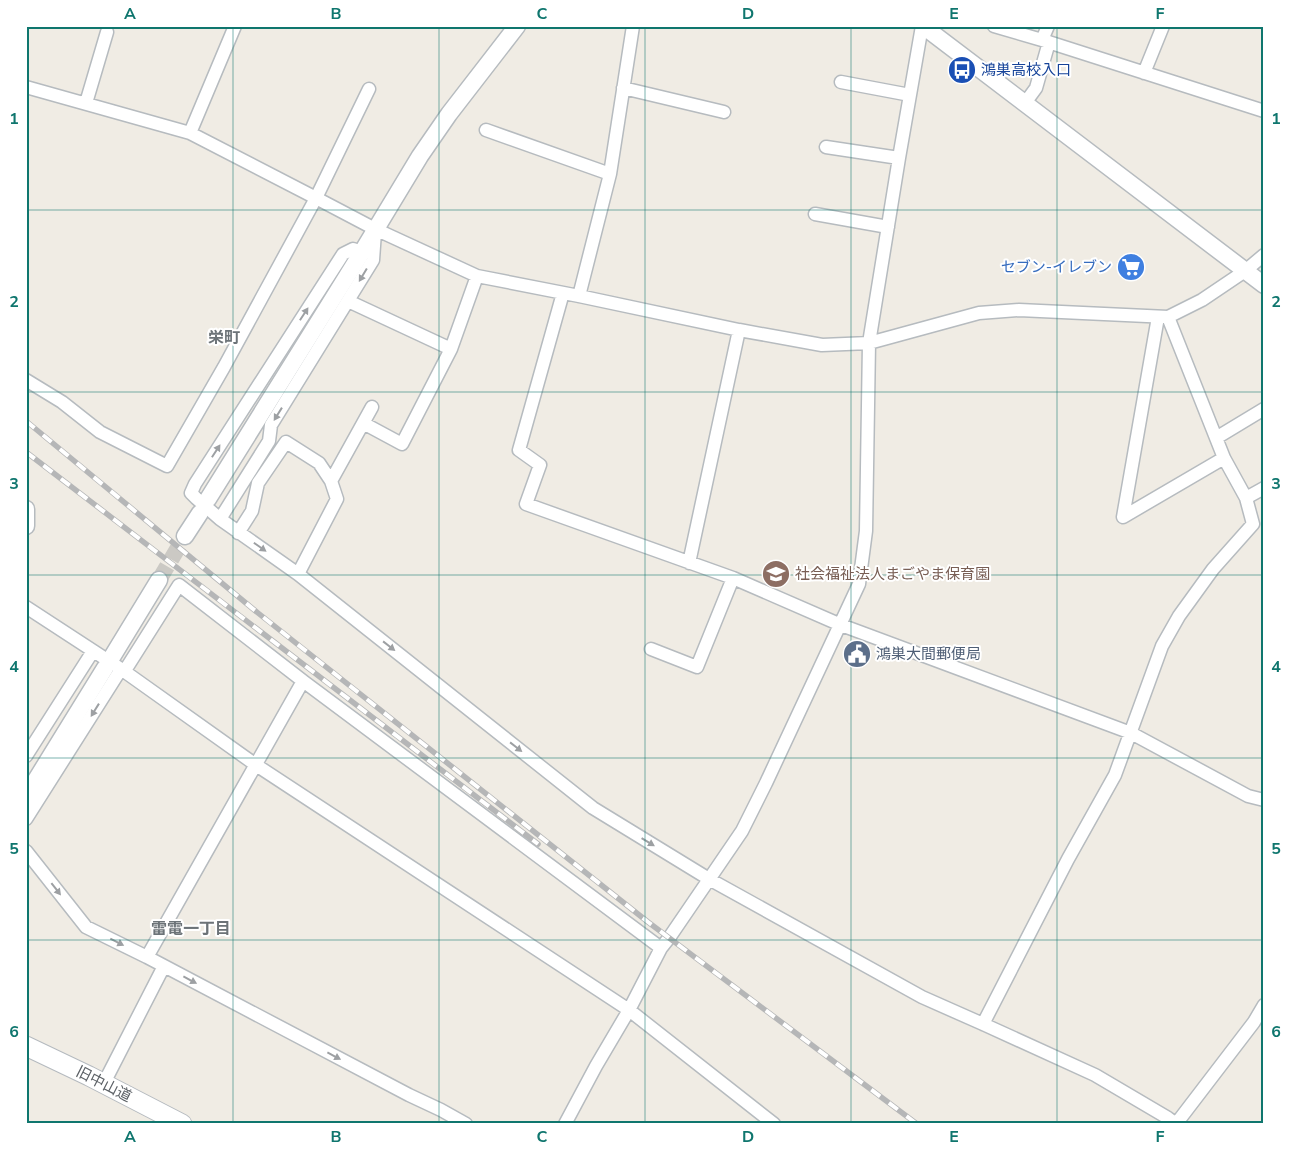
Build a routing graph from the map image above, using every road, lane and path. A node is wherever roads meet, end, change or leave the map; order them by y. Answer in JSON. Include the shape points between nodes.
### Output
{"nodes":[{"id":1,"x":235,"y":26,"type":"edge"},
{"id":2,"x":517,"y":26,"type":"edge"},
{"id":3,"x":633,"y":26,"type":"edge"},
{"id":4,"x":923,"y":26,"type":"edge"},
{"id":5,"x":994,"y":26,"type":"edge"},
{"id":6,"x":1048,"y":26,"type":"edge"},
{"id":7,"x":1164,"y":26,"type":"edge"},
{"id":8,"x":107,"y":32,"type":"dead end"},
{"id":9,"x":1046,"y":41,"type":"junction"},
{"id":10,"x":1144,"y":73,"type":"junction"},
{"id":11,"x":841,"y":82,"type":"dead end"},
{"id":12,"x":623,"y":88,"type":"junction"},
{"id":13,"x":27,"y":89,"type":"edge"},
{"id":14,"x":369,"y":89,"type":"dead end"},
{"id":15,"x":910,"y":95,"type":"junction"},
{"id":16,"x":1025,"y":103,"type":"junction"},
{"id":17,"x":86,"y":104,"type":"junction"},
{"id":18,"x":1262,"y":109,"type":"edge"},
{"id":19,"x":724,"y":112,"type":"dead end"},
{"id":20,"x":486,"y":130,"type":"dead end"},
{"id":21,"x":190,"y":133,"type":"junction"},
{"id":22,"x":826,"y":147,"type":"dead end"},
{"id":23,"x":899,"y":158,"type":"junction"},
{"id":24,"x":610,"y":174,"type":"junction"},
{"id":25,"x":316,"y":198,"type":"junction"},
{"id":26,"x":815,"y":214,"type":"dead end"},
{"id":27,"x":888,"y":227,"type":"junction"},
{"id":28,"x":375,"y":229,"type":"junction"},
{"id":29,"x":362,"y":252,"type":"junction"},
{"id":30,"x":1264,"y":255,"type":"edge"},
{"id":31,"x":1245,"y":271,"type":"junction"},
{"id":32,"x":477,"y":276,"type":"junction"},
{"id":33,"x":1264,"y":285,"type":"edge"},
{"id":34,"x":563,"y":293,"type":"junction"},
{"id":35,"x":579,"y":296,"type":"junction"},
{"id":36,"x":348,"y":302,"type":"junction"},
{"id":37,"x":1163,"y":317,"type":"junction"},
{"id":38,"x":739,"y":330,"type":"junction"},
{"id":39,"x":869,"y":344,"type":"junction"},
{"id":40,"x":451,"y":349,"type":"junction"},
{"id":41,"x":26,"y":380,"type":"edge"},
{"id":42,"x":372,"y":407,"type":"dead end"},
{"id":43,"x":1264,"y":409,"type":"edge"},
{"id":44,"x":363,"y":423,"type":"junction"},
{"id":45,"x":1216,"y":438,"type":"junction"},
{"id":46,"x":1224,"y":458,"type":"junction"},
{"id":47,"x":331,"y":482,"type":"junction"},
{"id":48,"x":1264,"y":488,"type":"edge"},
{"id":49,"x":1246,"y":498,"type":"junction"},
{"id":50,"x":26,"y":509,"type":"edge"},
{"id":51,"x":220,"y":519,"type":"junction"},
{"id":52,"x":26,"y":526,"type":"edge"},
{"id":53,"x":238,"y":533,"type":"junction"},
{"id":54,"x":185,"y":536,"type":"tunnel mouth"},
{"id":55,"x":689,"y":562,"type":"junction"},
{"id":56,"x":298,"y":574,"type":"junction"},
{"id":57,"x":733,"y":578,"type":"junction"},
{"id":58,"x":159,"y":580,"type":"tunnel mouth"},
{"id":59,"x":26,"y":607,"type":"edge"},
{"id":60,"x":840,"y":625,"type":"junction"},
{"id":61,"x":651,"y":649,"type":"dead end"},
{"id":62,"x":93,"y":651,"type":"junction"},
{"id":63,"x":115,"y":666,"type":"junction"},
{"id":64,"x":303,"y":681,"type":"junction"},
{"id":65,"x":1131,"y":733,"type":"junction"},
{"id":66,"x":26,"y":756,"type":"edge"},
{"id":67,"x":256,"y":765,"type":"junction"},
{"id":68,"x":26,"y":796,"type":"edge"},
{"id":69,"x":1264,"y":800,"type":"edge"},
{"id":70,"x":26,"y":819,"type":"edge"},
{"id":71,"x":26,"y":851,"type":"edge"},
{"id":72,"x":709,"y":879,"type":"junction"},
{"id":73,"x":661,"y":948,"type":"junction"},
{"id":74,"x":147,"y":957,"type":"junction"},
{"id":75,"x":164,"y":966,"type":"junction"},
{"id":76,"x":1264,"y":1005,"type":"edge"},
{"id":77,"x":629,"y":1010,"type":"junction"},
{"id":78,"x":984,"y":1024,"type":"junction"},
{"id":79,"x":26,"y":1046,"type":"edge"},
{"id":80,"x":104,"y":1083,"type":"junction"},
{"id":81,"x":182,"y":1124,"type":"edge"},
{"id":82,"x":466,"y":1124,"type":"edge"},
{"id":83,"x":565,"y":1124,"type":"edge"},
{"id":84,"x":774,"y":1124,"type":"edge"},
{"id":85,"x":1176,"y":1124,"type":"edge"}],
"edges":[{"from":1,"to":21,"type":"street"},
{"from":2,"to":28,"type":"street","via":[[449,114]]},
{"from":3,"to":12,"type":"street"},
{"from":4,"to":15,"type":"street"},
{"from":4,"to":16,"type":"street"},
{"from":5,"to":9,"type":"street"},
{"from":6,"to":9,"type":"street"},
{"from":7,"to":10,"type":"street"},
{"from":8,"to":17,"type":"street"},
{"from":9,"to":10,"type":"street"},
{"from":9,"to":16,"type":"street","via":[[1036,88]]},
{"from":10,"to":18,"type":"street"},
{"from":11,"to":15,"type":"street"},
{"from":12,"to":19,"type":"street"},
{"from":12,"to":24,"type":"street"},
{"from":13,"to":17,"type":"street"},
{"from":14,"to":25,"type":"street"},
{"from":15,"to":23,"type":"street"},
{"from":16,"to":31,"type":"street"},
{"from":17,"to":21,"type":"street"},
{"from":20,"to":24,"type":"street"},
{"from":21,"to":25,"type":"street"},
{"from":22,"to":23,"type":"street"},
{"from":23,"to":27,"type":"street"},
{"from":24,"to":35,"type":"street"},
{"from":25,"to":28,"type":"street"},
{"from":25,"to":41,"type":"street","via":[[167,466],[100,432],[62,402]]},
{"from":26,"to":27,"type":"street"},
{"from":27,"to":39,"type":"street"},
{"from":28,"to":29,"type":"street"},
{"from":28,"to":32,"type":"street"},
{"from":28,"to":36,"type":"street","one_way":true,"via":[[373,260]]},
{"from":51,"to":29,"type":"street","one_way":true,"via":[[192,493],[195,484],[343,254],[353,249]]},
{"from":29,"to":54,"type":"street"},
{"from":30,"to":31,"type":"street"},
{"from":31,"to":33,"type":"street"},
{"from":31,"to":37,"type":"street","via":[[1202,300]]},
{"from":32,"to":34,"type":"street"},
{"from":32,"to":40,"type":"street"},
{"from":34,"to":35,"type":"street"},
{"from":34,"to":55,"type":"street","via":[[519,450],[540,465],[526,504]]},
{"from":35,"to":38,"type":"street"},
{"from":36,"to":40,"type":"street"},
{"from":36,"to":51,"type":"street","one_way":true,"via":[[271,425],[269,441]]},
{"from":37,"to":39,"type":"street","via":[[1019,310],[979,313]]},
{"from":37,"to":45,"type":"street"},
{"from":37,"to":46,"type":"street","via":[[1123,517]]},
{"from":38,"to":39,"type":"street","via":[[822,345]]},
{"from":38,"to":55,"type":"street"},
{"from":39,"to":60,"type":"street","via":[[866,531],[859,584]]},
{"from":40,"to":44,"type":"street","via":[[402,444]]},
{"from":42,"to":44,"type":"street"},
{"from":43,"to":45,"type":"street"},
{"from":44,"to":47,"type":"street"},
{"from":45,"to":46,"type":"street"},
{"from":46,"to":49,"type":"street"},
{"from":47,"to":53,"type":"street","via":[[319,463],[286,442],[258,483],[252,511]]},
{"from":47,"to":56,"type":"street","via":[[337,499]]},
{"from":48,"to":49,"type":"street"},
{"from":49,"to":65,"type":"street","via":[[1253,524],[1213,569],[1179,616],[1162,646]]},
{"from":50,"to":52,"type":"street"},
{"from":51,"to":53,"type":"street"},
{"from":53,"to":56,"type":"street","one_way":true},
{"from":55,"to":57,"type":"street"},
{"from":56,"to":72,"type":"street","one_way":true,"via":[[593,808]]},
{"from":57,"to":60,"type":"street"},
{"from":57,"to":61,"type":"street","via":[[697,667]]},
{"from":58,"to":63,"type":"street"},
{"from":59,"to":62,"type":"street"},
{"from":60,"to":65,"type":"street"},
{"from":60,"to":72,"type":"street","via":[[742,831]]},
{"from":62,"to":63,"type":"street"},
{"from":62,"to":66,"type":"street"},
{"from":63,"to":64,"type":"street","via":[[179,585]]},
{"from":63,"to":67,"type":"street"},
{"from":63,"to":68,"type":"street"},
{"from":63,"to":70,"type":"street","one_way":true},
{"from":64,"to":67,"type":"street"},
{"from":64,"to":73,"type":"street"},
{"from":65,"to":69,"type":"street","via":[[1248,796]]},
{"from":65,"to":78,"type":"street","via":[[1115,775]]},
{"from":67,"to":74,"type":"street"},
{"from":67,"to":77,"type":"street"},
{"from":71,"to":74,"type":"street","one_way":true,"via":[[86,927]]},
{"from":72,"to":73,"type":"street"},
{"from":72,"to":78,"type":"street","via":[[922,997]]},
{"from":73,"to":77,"type":"street"},
{"from":74,"to":75,"type":"street"},
{"from":75,"to":80,"type":"street"},
{"from":75,"to":82,"type":"street","one_way":true},
{"from":76,"to":85,"type":"street"},
{"from":77,"to":83,"type":"street"},
{"from":77,"to":84,"type":"street"},
{"from":78,"to":85,"type":"street","via":[[1094,1076]]},
{"from":79,"to":80,"type":"main road","name":"旧中山道"},
{"from":80,"to":81,"type":"main road","name":"旧中山道"}]}
